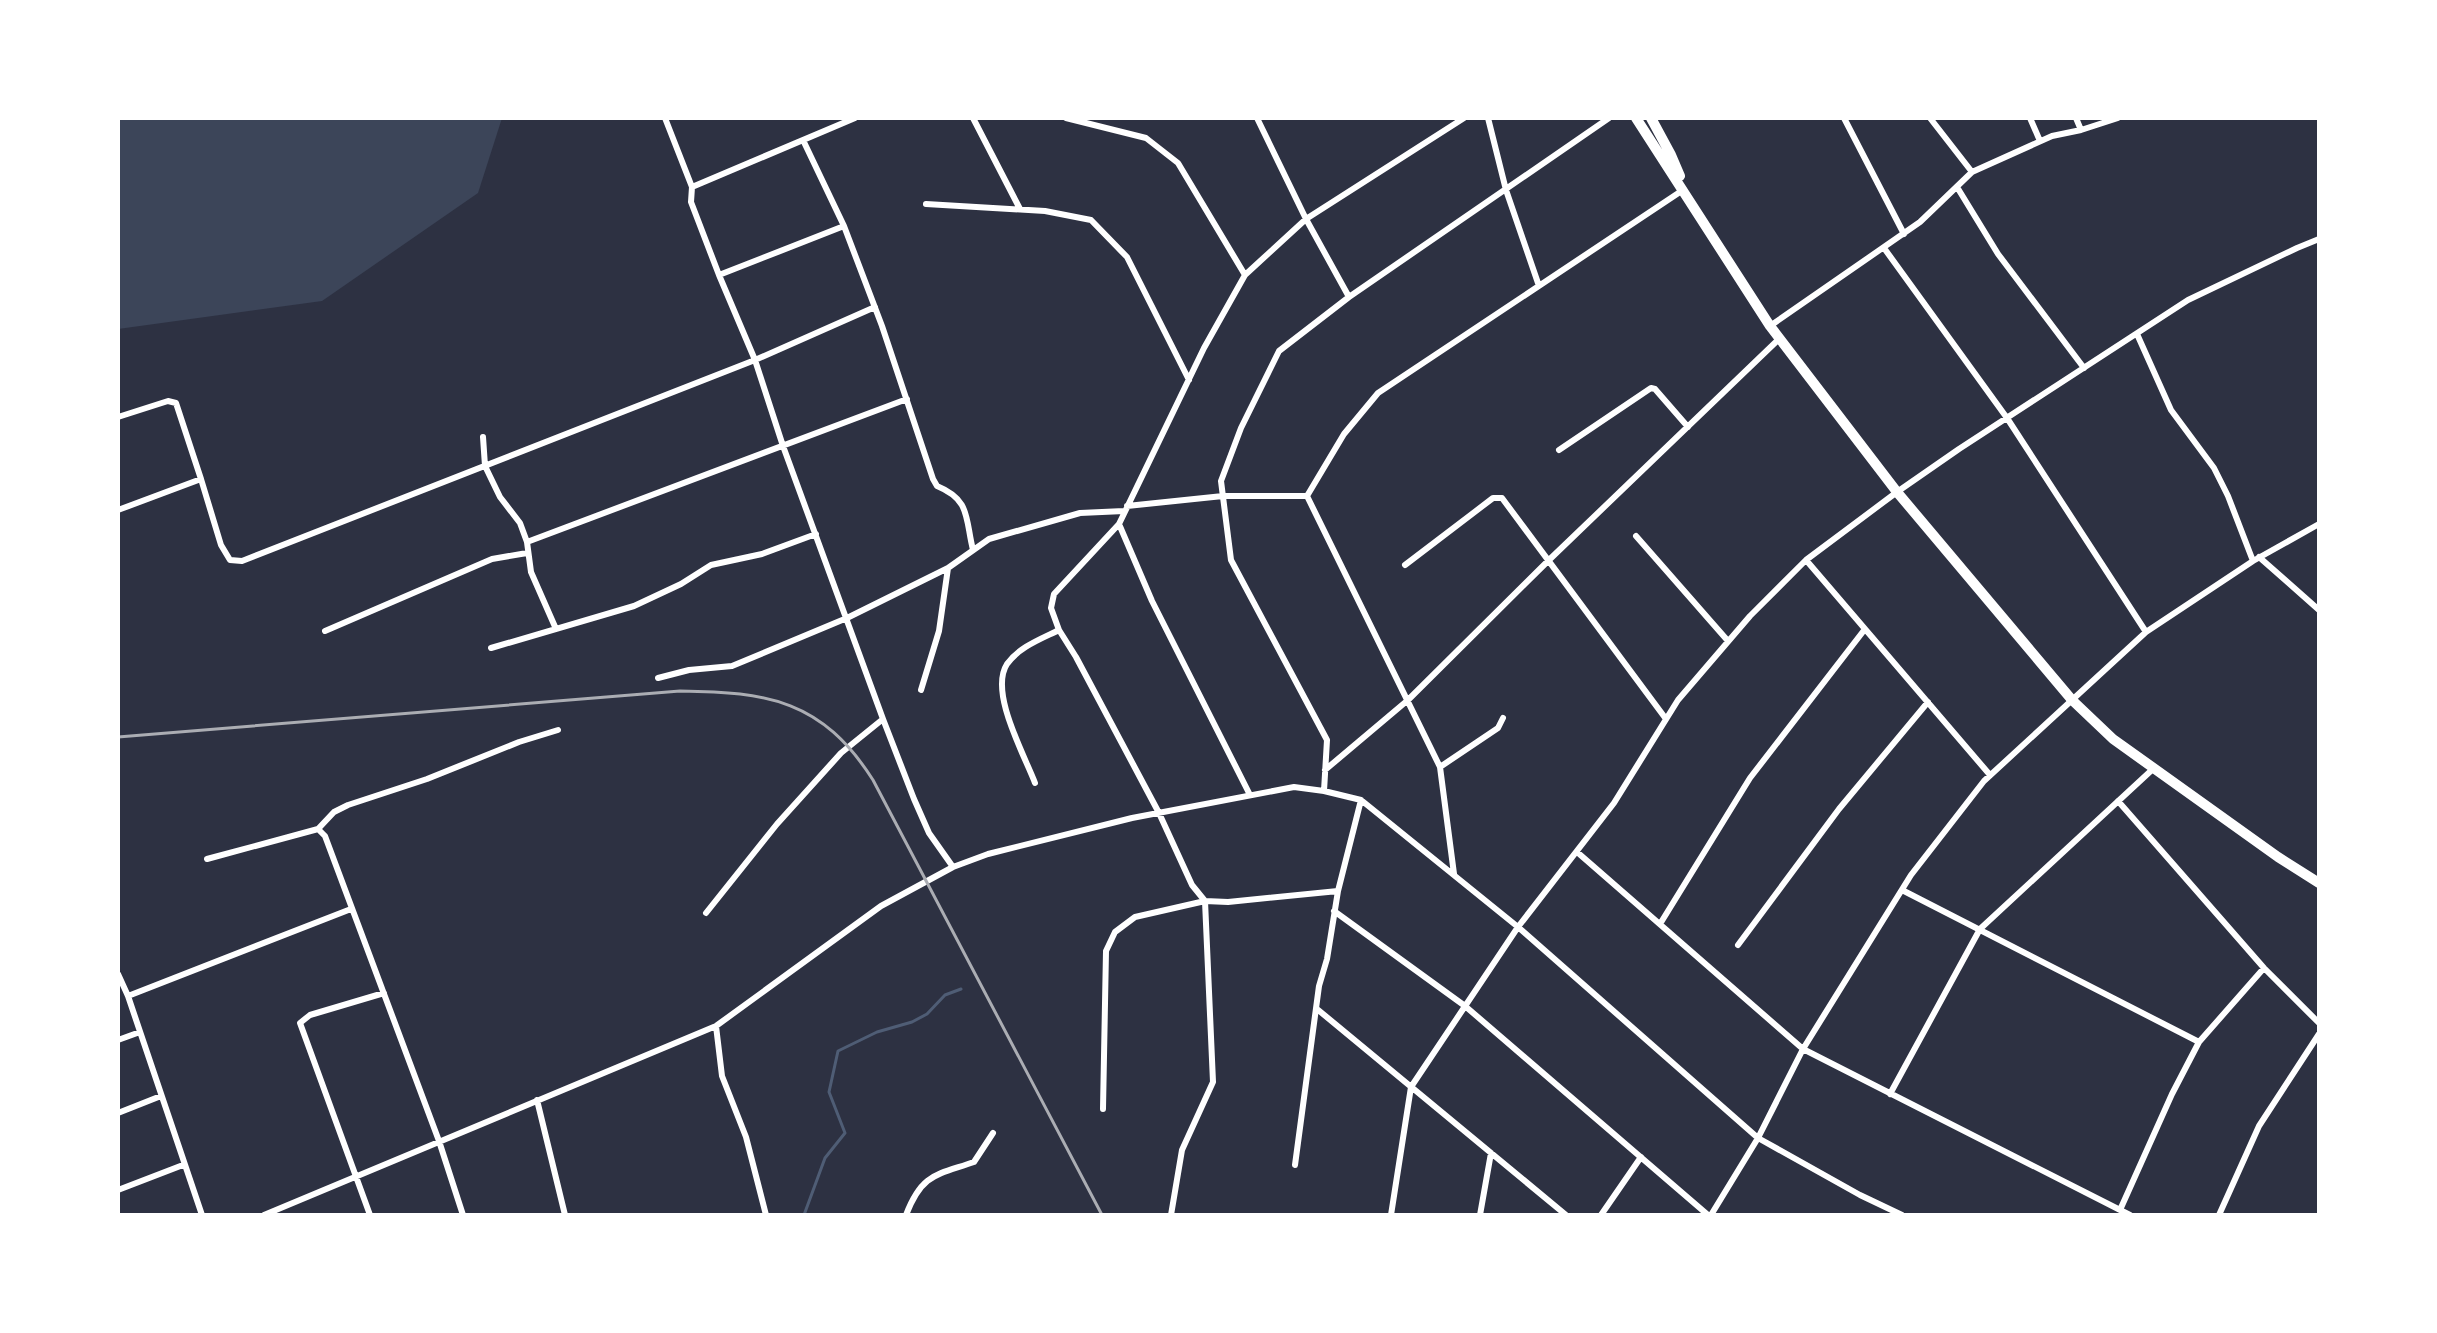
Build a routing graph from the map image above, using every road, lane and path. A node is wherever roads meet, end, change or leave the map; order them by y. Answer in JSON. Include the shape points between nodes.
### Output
{"nodes":[{"id":1,"x":665,"y":118,"type":"edge"},
{"id":2,"x":855,"y":118,"type":"edge"},
{"id":3,"x":973,"y":118,"type":"edge"},
{"id":4,"x":1066,"y":118,"type":"edge"},
{"id":5,"x":1257,"y":118,"type":"edge"},
{"id":6,"x":1464,"y":118,"type":"edge"},
{"id":7,"x":1488,"y":118,"type":"edge"},
{"id":8,"x":1609,"y":118,"type":"edge"},
{"id":9,"x":1636,"y":118,"type":"edge"},
{"id":10,"x":1651,"y":118,"type":"edge"},
{"id":11,"x":1844,"y":118,"type":"edge"},
{"id":12,"x":1930,"y":118,"type":"edge"},
{"id":13,"x":2030,"y":118,"type":"edge"},
{"id":14,"x":2076,"y":118,"type":"edge"},
{"id":15,"x":2118,"y":118,"type":"edge"},
{"id":16,"x":2081,"y":130,"type":"junction"},
{"id":17,"x":803,"y":140,"type":"junction"},
{"id":18,"x":2040,"y":141,"type":"junction"},
{"id":19,"x":1972,"y":172,"type":"junction"},
{"id":20,"x":692,"y":187,"type":"junction"},
{"id":21,"x":1957,"y":187,"type":"junction"},
{"id":22,"x":1506,"y":190,"type":"junction"},
{"id":23,"x":1683,"y":190,"type":"junction"},
{"id":24,"x":926,"y":204,"type":"dead end"},
{"id":25,"x":1020,"y":209,"type":"junction"},
{"id":26,"x":1306,"y":219,"type":"junction"},
{"id":27,"x":844,"y":226,"type":"junction"},
{"id":28,"x":1904,"y":234,"type":"junction"},
{"id":29,"x":2319,"y":239,"type":"edge"},
{"id":30,"x":1884,"y":248,"type":"junction"},
{"id":31,"x":719,"y":275,"type":"junction"},
{"id":32,"x":1245,"y":275,"type":"junction"},
{"id":33,"x":1539,"y":286,"type":"junction"},
{"id":34,"x":1349,"y":297,"type":"junction"},
{"id":35,"x":875,"y":307,"type":"junction"},
{"id":36,"x":1770,"y":326,"type":"junction"},
{"id":37,"x":2137,"y":334,"type":"junction"},
{"id":38,"x":1779,"y":339,"type":"junction"},
{"id":39,"x":755,"y":360,"type":"junction"},
{"id":40,"x":2084,"y":368,"type":"junction"},
{"id":41,"x":1189,"y":380,"type":"junction"},
{"id":42,"x":907,"y":399,"type":"junction"},
{"id":43,"x":118,"y":417,"type":"edge"},
{"id":44,"x":2007,"y":418,"type":"junction"},
{"id":45,"x":1688,"y":427,"type":"junction"},
{"id":46,"x":483,"y":437,"type":"dead end"},
{"id":47,"x":783,"y":446,"type":"junction"},
{"id":48,"x":1559,"y":450,"type":"dead end"},
{"id":49,"x":485,"y":466,"type":"junction"},
{"id":50,"x":201,"y":479,"type":"junction"},
{"id":51,"x":1897,"y":492,"type":"junction"},
{"id":52,"x":1223,"y":496,"type":"junction"},
{"id":53,"x":1307,"y":496,"type":"junction"},
{"id":54,"x":1126,"y":508,"type":"junction"},
{"id":55,"x":118,"y":510,"type":"edge"},
{"id":56,"x":1119,"y":524,"type":"junction"},
{"id":57,"x":2319,"y":524,"type":"edge"},
{"id":58,"x":816,"y":534,"type":"junction"},
{"id":59,"x":1636,"y":536,"type":"dead end"},
{"id":60,"x":527,"y":542,"type":"junction"},
{"id":61,"x":973,"y":550,"type":"junction"},
{"id":62,"x":527,"y":553,"type":"junction"},
{"id":63,"x":2256,"y":559,"type":"junction"},
{"id":64,"x":1549,"y":560,"type":"junction"},
{"id":65,"x":1806,"y":560,"type":"junction"},
{"id":66,"x":1405,"y":565,"type":"dead end"},
{"id":67,"x":948,"y":568,"type":"junction"},
{"id":68,"x":2319,"y":610,"type":"edge"},
{"id":69,"x":847,"y":618,"type":"junction"},
{"id":70,"x":556,"y":629,"type":"junction"},
{"id":71,"x":1865,"y":629,"type":"junction"},
{"id":72,"x":1059,"y":630,"type":"junction"},
{"id":73,"x":325,"y":631,"type":"dead end"},
{"id":74,"x":2146,"y":632,"type":"junction"},
{"id":75,"x":1728,"y":641,"type":"junction"},
{"id":76,"x":491,"y":648,"type":"dead end"},
{"id":77,"x":658,"y":678,"type":"dead end"},
{"id":78,"x":921,"y":690,"type":"dead end"},
{"id":79,"x":1408,"y":700,"type":"junction"},
{"id":80,"x":2072,"y":700,"type":"junction"},
{"id":81,"x":1928,"y":702,"type":"junction"},
{"id":82,"x":1503,"y":718,"type":"dead end"},
{"id":83,"x":883,"y":719,"type":"junction"},
{"id":84,"x":1666,"y":719,"type":"junction"},
{"id":85,"x":558,"y":730,"type":"dead end"},
{"id":86,"x":1440,"y":767,"type":"junction"},
{"id":87,"x":2154,"y":768,"type":"junction"},
{"id":88,"x":1325,"y":770,"type":"junction"},
{"id":89,"x":1990,"y":775,"type":"junction"},
{"id":90,"x":1035,"y":783,"type":"dead end"},
{"id":91,"x":1324,"y":791,"type":"junction"},
{"id":92,"x":1250,"y":795,"type":"junction"},
{"id":93,"x":1361,"y":800,"type":"junction"},
{"id":94,"x":2118,"y":801,"type":"junction"},
{"id":95,"x":1159,"y":813,"type":"junction"},
{"id":96,"x":318,"y":829,"type":"junction"},
{"id":97,"x":1577,"y":852,"type":"junction"},
{"id":98,"x":207,"y":859,"type":"dead end"},
{"id":99,"x":953,"y":867,"type":"junction"},
{"id":100,"x":1454,"y":874,"type":"junction"},
{"id":101,"x":2319,"y":883,"type":"edge"},
{"id":102,"x":1902,"y":890,"type":"junction"},
{"id":103,"x":1338,"y":891,"type":"junction"},
{"id":104,"x":1205,"y":901,"type":"junction"},
{"id":105,"x":351,"y":909,"type":"junction"},
{"id":106,"x":1334,"y":911,"type":"junction"},
{"id":107,"x":706,"y":913,"type":"dead end"},
{"id":108,"x":1660,"y":924,"type":"junction"},
{"id":109,"x":1518,"y":927,"type":"junction"},
{"id":110,"x":1980,"y":929,"type":"junction"},
{"id":111,"x":1738,"y":945,"type":"dead end"},
{"id":112,"x":2264,"y":968,"type":"junction"},
{"id":113,"x":118,"y":974,"type":"edge"},
{"id":114,"x":384,"y":993,"type":"junction"},
{"id":115,"x":128,"y":996,"type":"junction"},
{"id":116,"x":1465,"y":1006,"type":"junction"},
{"id":117,"x":1317,"y":1009,"type":"junction"},
{"id":118,"x":2319,"y":1023,"type":"edge"},
{"id":119,"x":716,"y":1026,"type":"junction"},
{"id":120,"x":140,"y":1032,"type":"junction"},
{"id":121,"x":2319,"y":1034,"type":"edge"},
{"id":122,"x":118,"y":1040,"type":"edge"},
{"id":123,"x":2199,"y":1042,"type":"junction"},
{"id":124,"x":1803,"y":1049,"type":"junction"},
{"id":125,"x":1411,"y":1087,"type":"junction"},
{"id":126,"x":1890,"y":1094,"type":"junction"},
{"id":127,"x":161,"y":1096,"type":"junction"},
{"id":128,"x":537,"y":1100,"type":"junction"},
{"id":129,"x":1103,"y":1109,"type":"dead end"},
{"id":130,"x":118,"y":1113,"type":"edge"},
{"id":131,"x":993,"y":1133,"type":"dead end"},
{"id":132,"x":1758,"y":1138,"type":"junction"},
{"id":133,"x":439,"y":1141,"type":"junction"},
{"id":134,"x":1491,"y":1153,"type":"junction"},
{"id":135,"x":1641,"y":1157,"type":"junction"},
{"id":136,"x":183,"y":1165,"type":"junction"},
{"id":137,"x":1295,"y":1165,"type":"dead end"},
{"id":138,"x":356,"y":1176,"type":"junction"},
{"id":139,"x":118,"y":1190,"type":"edge"},
{"id":140,"x":2120,"y":1210,"type":"junction"},
{"id":141,"x":202,"y":1215,"type":"edge"},
{"id":142,"x":264,"y":1215,"type":"edge"},
{"id":143,"x":370,"y":1215,"type":"edge"},
{"id":144,"x":463,"y":1215,"type":"edge"},
{"id":145,"x":565,"y":1215,"type":"edge"},
{"id":146,"x":766,"y":1215,"type":"edge"},
{"id":147,"x":906,"y":1215,"type":"edge"},
{"id":148,"x":1171,"y":1215,"type":"edge"},
{"id":149,"x":1391,"y":1215,"type":"edge"},
{"id":150,"x":1480,"y":1215,"type":"edge"},
{"id":151,"x":1566,"y":1215,"type":"edge"},
{"id":152,"x":1601,"y":1215,"type":"edge"},
{"id":153,"x":1710,"y":1215,"type":"edge"},
{"id":154,"x":1902,"y":1215,"type":"edge"},
{"id":155,"x":2130,"y":1215,"type":"edge"},
{"id":156,"x":2219,"y":1215,"type":"edge"}],
"edges":[{"from":1,"to":20,"type":"street"},
{"from":2,"to":17,"type":"street"},
{"from":3,"to":25,"type":"street"},
{"from":4,"to":32,"type":"street","via":[[1146,138],[1178,163]]},
{"from":5,"to":26,"type":"street"},
{"from":6,"to":26,"type":"street"},
{"from":7,"to":22,"type":"street"},
{"from":8,"to":22,"type":"street"},
{"from":9,"to":23,"type":"highway"},
{"from":10,"to":23,"type":"highway"},
{"from":11,"to":28,"type":"street"},
{"from":12,"to":19,"type":"street"},
{"from":13,"to":18,"type":"street"},
{"from":14,"to":16,"type":"street"},
{"from":15,"to":16,"type":"street"},
{"from":16,"to":18,"type":"street"},
{"from":17,"to":20,"type":"street"},
{"from":17,"to":27,"type":"street"},
{"from":18,"to":19,"type":"street"},
{"from":19,"to":21,"type":"street"},
{"from":20,"to":31,"type":"street","via":[[691,202]]},
{"from":21,"to":28,"type":"street"},
{"from":21,"to":40,"type":"street","via":[[1998,254]]},
{"from":22,"to":33,"type":"street"},
{"from":22,"to":34,"type":"street"},
{"from":23,"to":33,"type":"street"},
{"from":23,"to":36,"type":"highway"},
{"from":24,"to":25,"type":"street"},
{"from":25,"to":41,"type":"street","via":[[1091,220],[1110,238],[1127,257]]},
{"from":26,"to":32,"type":"street"},
{"from":26,"to":34,"type":"street"},
{"from":27,"to":31,"type":"street"},
{"from":27,"to":35,"type":"street"},
{"from":28,"to":30,"type":"street"},
{"from":29,"to":37,"type":"street","via":[[2188,300]]},
{"from":30,"to":36,"type":"street"},
{"from":30,"to":44,"type":"street"},
{"from":31,"to":39,"type":"street"},
{"from":32,"to":41,"type":"street"},
{"from":33,"to":53,"type":"street","via":[[1378,393],[1344,434]]},
{"from":34,"to":52,"type":"street","via":[[1279,351],[1241,428],[1221,481]]},
{"from":35,"to":39,"type":"street"},
{"from":35,"to":42,"type":"street"},
{"from":36,"to":38,"type":"highway"},
{"from":37,"to":40,"type":"street"},
{"from":37,"to":63,"type":"street","via":[[2171,410],[2214,468]]},
{"from":38,"to":45,"type":"street"},
{"from":38,"to":51,"type":"highway"},
{"from":39,"to":47,"type":"street"},
{"from":39,"to":49,"type":"street"},
{"from":40,"to":44,"type":"street"},
{"from":41,"to":54,"type":"street"},
{"from":42,"to":47,"type":"street"},
{"from":42,"to":61,"type":"street","via":[[937,486],[964,505]]},
{"from":43,"to":50,"type":"street","via":[[176,403]]},
{"from":44,"to":51,"type":"street"},
{"from":44,"to":74,"type":"street"},
{"from":45,"to":48,"type":"street","via":[[1651,388]]},
{"from":45,"to":64,"type":"street"},
{"from":46,"to":49,"type":"street"},
{"from":47,"to":58,"type":"street"},
{"from":47,"to":60,"type":"street"},
{"from":49,"to":50,"type":"street","via":[[242,561],[230,560],[221,545]]},
{"from":49,"to":60,"type":"street"},
{"from":50,"to":55,"type":"street"},
{"from":51,"to":65,"type":"street"},
{"from":51,"to":80,"type":"highway"},
{"from":52,"to":53,"type":"street"},
{"from":52,"to":54,"type":"street"},
{"from":52,"to":88,"type":"street","via":[[1231,560],[1327,740]]},
{"from":53,"to":79,"type":"street"},
{"from":54,"to":56,"type":"street"},
{"from":54,"to":61,"type":"street","via":[[1080,513],[989,539]]},
{"from":56,"to":72,"type":"street","via":[[1054,594],[1051,608]]},
{"from":56,"to":92,"type":"street"},
{"from":57,"to":63,"type":"street"},
{"from":58,"to":69,"type":"street"},
{"from":58,"to":70,"type":"street","via":[[711,565],[634,606]]},
{"from":59,"to":75,"type":"street"},
{"from":60,"to":62,"type":"street"},
{"from":61,"to":67,"type":"street"},
{"from":62,"to":70,"type":"street"},
{"from":62,"to":73,"type":"street","via":[[492,559]]},
{"from":63,"to":68,"type":"street"},
{"from":63,"to":74,"type":"street"},
{"from":64,"to":66,"type":"street","via":[[1502,498],[1493,498]]},
{"from":64,"to":79,"type":"street"},
{"from":64,"to":84,"type":"street"},
{"from":65,"to":71,"type":"street"},
{"from":65,"to":75,"type":"street"},
{"from":67,"to":69,"type":"street"},
{"from":67,"to":78,"type":"street","via":[[939,631]]},
{"from":69,"to":77,"type":"street","via":[[732,666]]},
{"from":69,"to":83,"type":"street"},
{"from":70,"to":76,"type":"street"},
{"from":71,"to":81,"type":"street"},
{"from":71,"to":108,"type":"street","via":[[1750,778]]},
{"from":72,"to":90,"type":"street","via":[[1023,648],[1006,665],[1001,682],[1003,701]]},
{"from":72,"to":95,"type":"street"},
{"from":74,"to":80,"type":"street"},
{"from":75,"to":84,"type":"street"},
{"from":79,"to":86,"type":"street"},
{"from":79,"to":88,"type":"street"},
{"from":80,"to":87,"type":"highway"},
{"from":80,"to":89,"type":"street"},
{"from":81,"to":89,"type":"street"},
{"from":81,"to":111,"type":"street","via":[[1839,809]]},
{"from":82,"to":86,"type":"street","via":[[1498,728]]},
{"from":83,"to":99,"type":"street","via":[[929,833]]},
{"from":83,"to":107,"type":"street","via":[[841,753]]},
{"from":84,"to":97,"type":"street"},
{"from":85,"to":96,"type":"street","via":[[348,805]]},
{"from":86,"to":100,"type":"street"},
{"from":87,"to":94,"type":"street"},
{"from":87,"to":101,"type":"highway"},
{"from":88,"to":91,"type":"street"},
{"from":89,"to":102,"type":"street"},
{"from":91,"to":92,"type":"street","via":[[1294,787]]},
{"from":91,"to":93,"type":"street"},
{"from":92,"to":95,"type":"street"},
{"from":93,"to":100,"type":"street"},
{"from":93,"to":103,"type":"street"},
{"from":94,"to":110,"type":"street"},
{"from":94,"to":112,"type":"street"},
{"from":95,"to":99,"type":"street"},
{"from":95,"to":104,"type":"street","via":[[1192,885]]},
{"from":96,"to":98,"type":"street"},
{"from":96,"to":105,"type":"street"},
{"from":97,"to":108,"type":"street"},
{"from":97,"to":109,"type":"street"},
{"from":99,"to":119,"type":"street","via":[[881,906]]},
{"from":100,"to":109,"type":"street"},
{"from":102,"to":110,"type":"street"},
{"from":102,"to":124,"type":"street"},
{"from":103,"to":104,"type":"street"},
{"from":103,"to":106,"type":"street"},
{"from":104,"to":129,"type":"street","via":[[1135,917],[1115,932],[1106,951]]},
{"from":104,"to":148,"type":"street","via":[[1213,1082],[1182,1150]]},
{"from":105,"to":114,"type":"street"},
{"from":105,"to":115,"type":"street"},
{"from":106,"to":116,"type":"street"},
{"from":106,"to":117,"type":"street"},
{"from":108,"to":124,"type":"street"},
{"from":109,"to":116,"type":"street"},
{"from":109,"to":132,"type":"street"},
{"from":110,"to":123,"type":"street"},
{"from":110,"to":126,"type":"street"},
{"from":112,"to":118,"type":"street"},
{"from":112,"to":123,"type":"street"},
{"from":113,"to":115,"type":"street"},
{"from":114,"to":133,"type":"street"},
{"from":114,"to":138,"type":"street","via":[[310,1015],[300,1023]]},
{"from":115,"to":120,"type":"street"},
{"from":116,"to":125,"type":"street"},
{"from":116,"to":135,"type":"street"},
{"from":117,"to":125,"type":"street"},
{"from":117,"to":137,"type":"street"},
{"from":119,"to":128,"type":"street"},
{"from":119,"to":146,"type":"street","via":[[722,1076],[746,1137]]},
{"from":120,"to":122,"type":"street"},
{"from":120,"to":127,"type":"street"},
{"from":121,"to":156,"type":"street","via":[[2259,1126]]},
{"from":123,"to":140,"type":"street"},
{"from":124,"to":126,"type":"street"},
{"from":124,"to":132,"type":"street"},
{"from":125,"to":134,"type":"street"},
{"from":125,"to":149,"type":"street"},
{"from":126,"to":140,"type":"street"},
{"from":127,"to":130,"type":"street"},
{"from":127,"to":136,"type":"street"},
{"from":128,"to":133,"type":"street"},
{"from":128,"to":145,"type":"street"},
{"from":131,"to":147,"type":"street","via":[[974,1162],[930,1178]]},
{"from":132,"to":153,"type":"street"},
{"from":132,"to":154,"type":"street"},
{"from":133,"to":138,"type":"street"},
{"from":133,"to":144,"type":"street"},
{"from":134,"to":150,"type":"street"},
{"from":134,"to":151,"type":"street"},
{"from":135,"to":152,"type":"street"},
{"from":135,"to":153,"type":"street"},
{"from":136,"to":139,"type":"street"},
{"from":136,"to":141,"type":"street"},
{"from":138,"to":142,"type":"street"},
{"from":138,"to":143,"type":"street"},
{"from":140,"to":155,"type":"street"}]}
